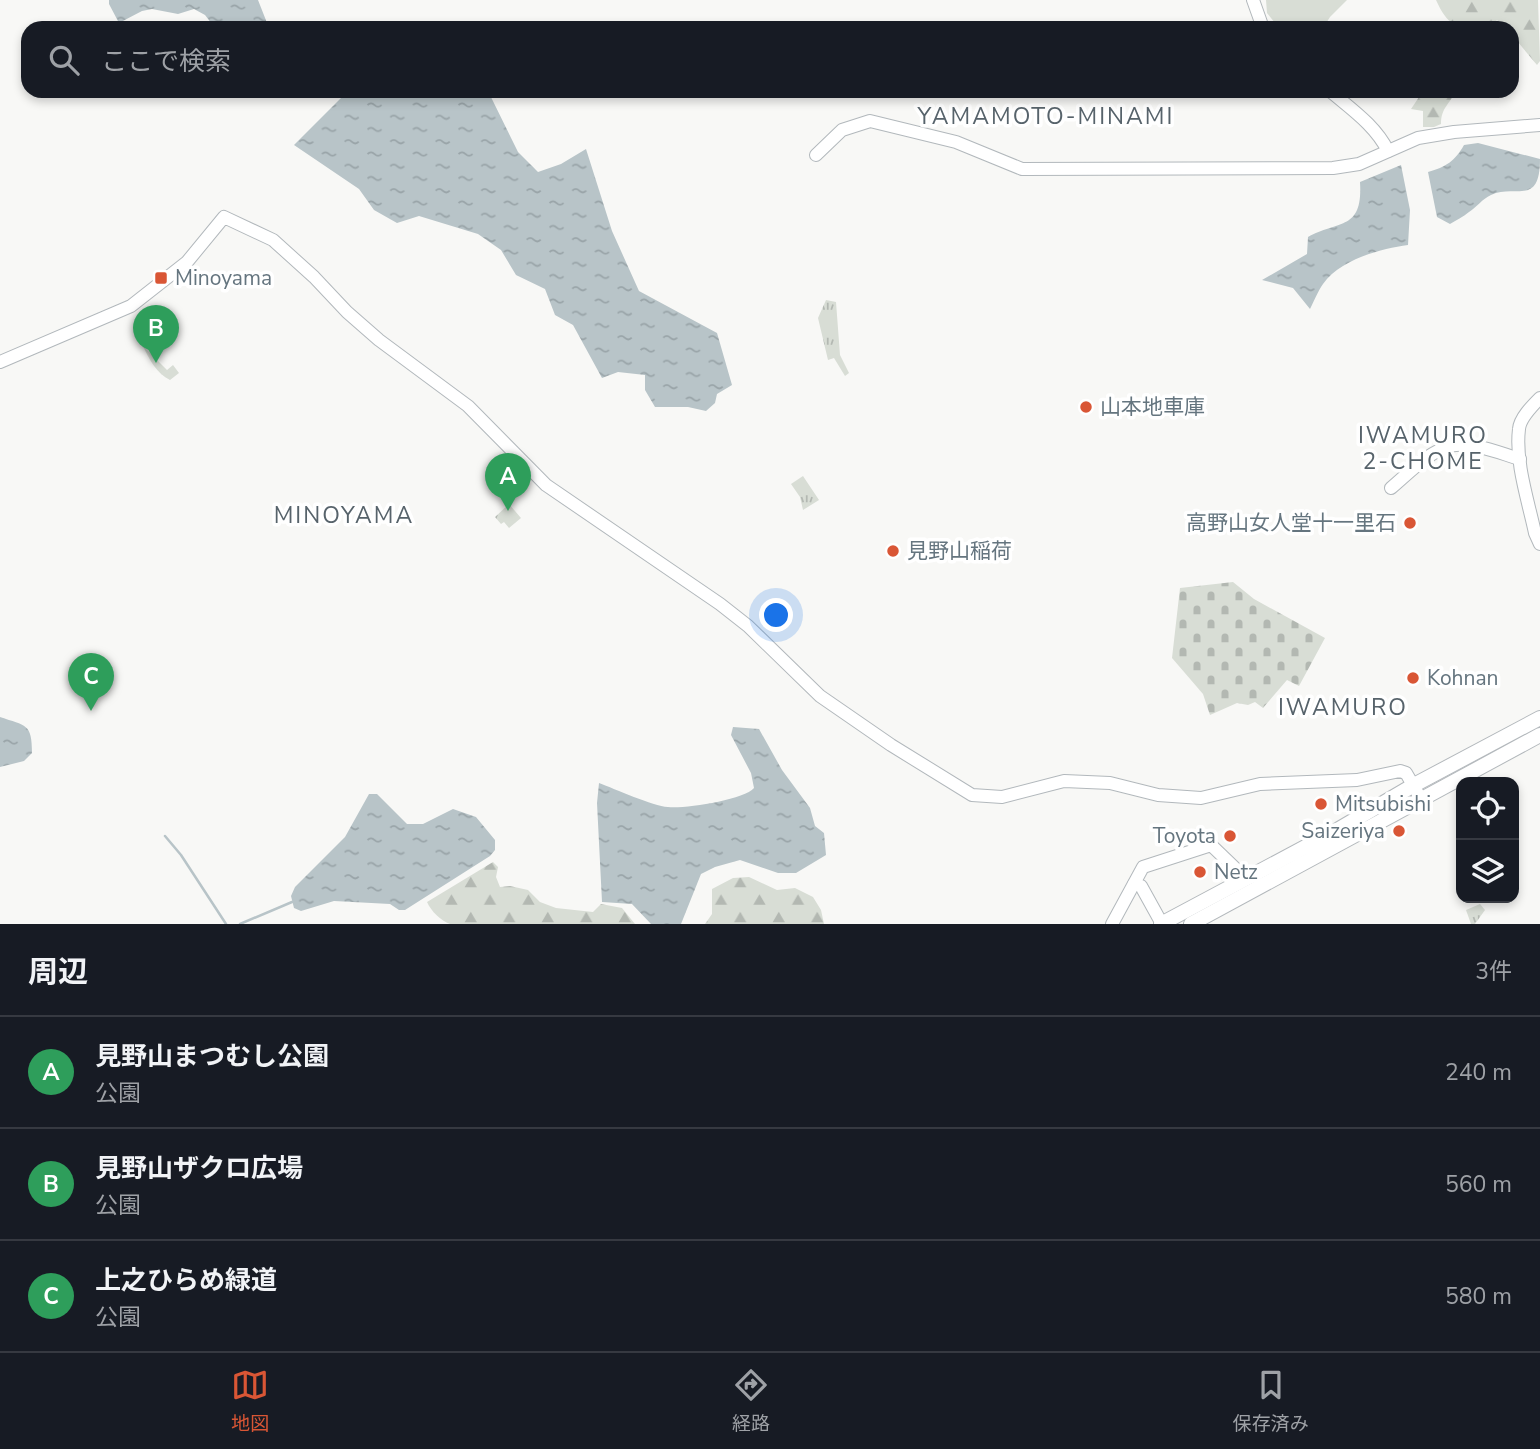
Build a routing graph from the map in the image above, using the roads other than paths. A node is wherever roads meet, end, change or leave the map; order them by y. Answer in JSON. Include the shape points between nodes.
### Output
{"nodes":[{"id":1,"x":1253,"y":0,"type":"edge"},
{"id":2,"x":1260,"y":21,"type":"edge"},
{"id":3,"x":1337,"y":98,"type":"edge"},
{"id":4,"x":1540,"y":125,"type":"edge"},
{"id":5,"x":1388,"y":151,"type":"junction"},
{"id":6,"x":816,"y":155,"type":"dead end"},
{"id":7,"x":0,"y":362,"type":"edge"},
{"id":8,"x":1540,"y":398,"type":"edge"},
{"id":9,"x":1520,"y":459,"type":"junction"},
{"id":10,"x":1391,"y":488,"type":"dead end"},
{"id":11,"x":1540,"y":544,"type":"edge"},
{"id":12,"x":1540,"y":718,"type":"edge"},
{"id":13,"x":1540,"y":735,"type":"edge"},
{"id":14,"x":1413,"y":785,"type":"junction"},
{"id":15,"x":1421,"y":799,"type":"junction"},
{"id":16,"x":1237,"y":870,"type":"dead end"},
{"id":17,"x":1134,"y":884,"type":"junction"},
{"id":18,"x":1112,"y":924,"type":"edge"},
{"id":19,"x":1161,"y":924,"type":"edge"},
{"id":20,"x":1191,"y":924,"type":"edge"}],
"edges":[{"from":1,"to":2,"type":"street"},
{"from":3,"to":5,"type":"street","via":[[1381,136]]},
{"from":4,"to":5,"type":"street","via":[[1418,138]]},
{"from":5,"to":6,"type":"street","via":[[1359,164],[1333,168],[1022,169],[956,142],[870,121],[842,130]]},
{"from":7,"to":14,"type":"street","via":[[131,306],[187,262],[224,217],[272,240],[347,313],[468,406],[546,485],[739,618],[820,696],[972,795],[1002,797],[1064,780],[1201,798],[1260,784],[1357,780],[1400,771]]},
{"from":8,"to":9,"type":"street","via":[[1519,427]]},
{"from":9,"to":10,"type":"street","via":[[1472,446],[1450,446]]},
{"from":9,"to":11,"type":"street"},
{"from":12,"to":14,"type":"main road"},
{"from":13,"to":15,"type":"main road"},
{"from":14,"to":15,"type":"street"},
{"from":14,"to":19,"type":"main road"},
{"from":15,"to":20,"type":"main road"},
{"from":16,"to":17,"type":"street","via":[[1211,845],[1143,867]]},
{"from":17,"to":18,"type":"street"},
{"from":17,"to":19,"type":"street","via":[[1141,886]]}]}
